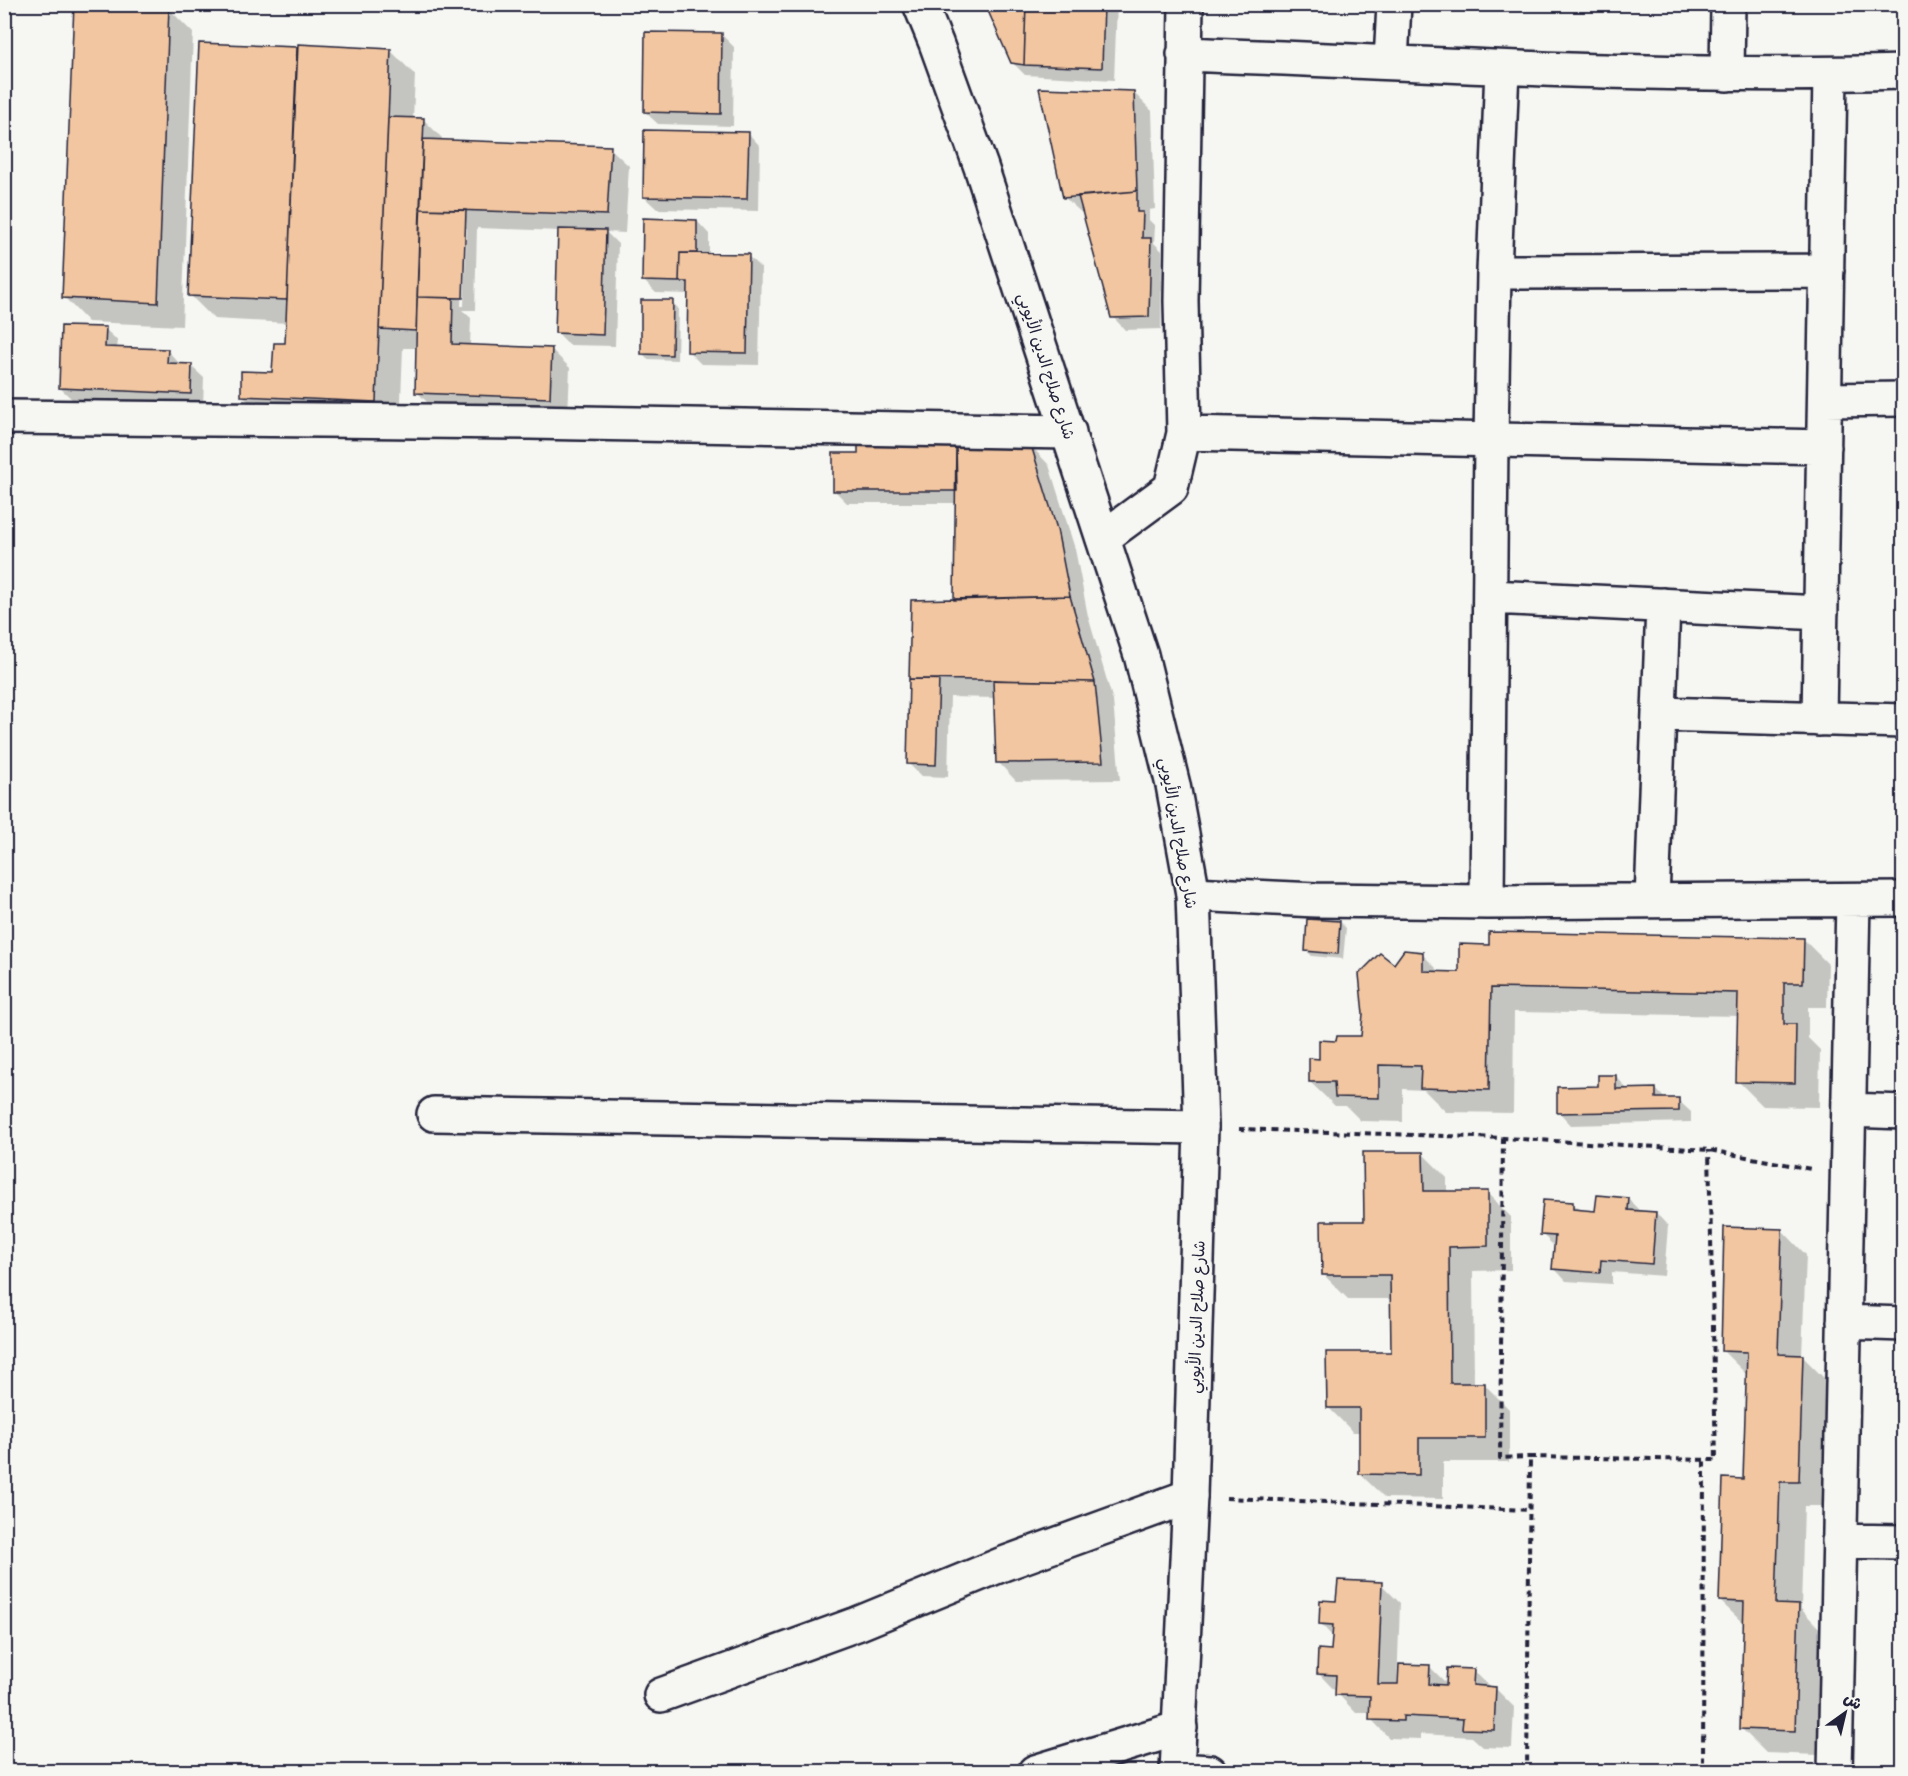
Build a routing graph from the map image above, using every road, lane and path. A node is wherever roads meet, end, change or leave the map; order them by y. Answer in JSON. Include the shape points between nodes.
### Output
{"nodes":[{"id":1,"x":920,"y":4,"type":"edge"},
{"id":2,"x":1186,"y":4,"type":"edge"},
{"id":3,"x":1394,"y":4,"type":"edge"},
{"id":4,"x":1728,"y":4,"type":"edge"},
{"id":5,"x":1184,"y":54,"type":"junction"},
{"id":6,"x":1391,"y":62,"type":"junction"},
{"id":7,"x":1502,"y":68,"type":"junction"},
{"id":8,"x":1904,"y":72,"type":"edge"},
{"id":9,"x":1727,"y":74,"type":"junction"},
{"id":10,"x":1830,"y":74,"type":"junction"},
{"id":11,"x":1827,"y":271,"type":"junction"},
{"id":12,"x":1494,"y":272,"type":"junction"},
{"id":13,"x":1825,"y":399,"type":"junction"},
{"id":14,"x":1904,"y":399,"type":"edge"},
{"id":15,"x":4,"y":417,"type":"edge"},
{"id":16,"x":1069,"y":432,"type":"junction"},
{"id":17,"x":1184,"y":433,"type":"junction"},
{"id":18,"x":1491,"y":439,"type":"junction"},
{"id":19,"x":1824,"y":447,"type":"junction"},
{"id":20,"x":1103,"y":538,"type":"junction"},
{"id":21,"x":1490,"y":597,"type":"junction"},
{"id":22,"x":1663,"y":605,"type":"junction"},
{"id":23,"x":1821,"y":613,"type":"junction"},
{"id":24,"x":1659,"y":714,"type":"junction"},
{"id":25,"x":1819,"y":718,"type":"junction"},
{"id":26,"x":1904,"y":721,"type":"edge"},
{"id":27,"x":1193,"y":894,"type":"junction"},
{"id":28,"x":1904,"y":899,"type":"edge"},
{"id":29,"x":1652,"y":900,"type":"junction"},
{"id":30,"x":1853,"y":900,"type":"junction"},
{"id":31,"x":1486,"y":902,"type":"junction"},
{"id":32,"x":1849,"y":1110,"type":"junction"},
{"id":33,"x":1904,"y":1112,"type":"edge"},
{"id":34,"x":434,"y":1114,"type":"dead end"},
{"id":35,"x":1201,"y":1127,"type":"junction"},
{"id":36,"x":1503,"y":1138,"type":"junction"},
{"id":37,"x":1709,"y":1150,"type":"junction"},
{"id":38,"x":1847,"y":1175,"type":"junction"},
{"id":39,"x":1844,"y":1322,"type":"junction"},
{"id":40,"x":1904,"y":1324,"type":"edge"},
{"id":41,"x":1530,"y":1457,"type":"junction"},
{"id":42,"x":1704,"y":1460,"type":"junction"},
{"id":43,"x":1190,"y":1497,"type":"junction"},
{"id":44,"x":1530,"y":1510,"type":"junction"},
{"id":45,"x":1839,"y":1541,"type":"junction"},
{"id":46,"x":1904,"y":1542,"type":"edge"},
{"id":47,"x":661,"y":1695,"type":"dead end"},
{"id":48,"x":1180,"y":1728,"type":"junction"},
{"id":49,"x":1177,"y":1771,"type":"edge"},
{"id":50,"x":1035,"y":1772,"type":"edge"},
{"id":51,"x":1210,"y":1772,"type":"edge"},
{"id":52,"x":1527,"y":1772,"type":"edge"},
{"id":53,"x":1703,"y":1772,"type":"edge"},
{"id":54,"x":1835,"y":1772,"type":"edge"}],
"edges":[{"from":1,"to":16,"type":"street","name":"شارع صلاح الدين الأيوبي","via":[[981,167]]},
{"from":2,"to":5,"type":"street"},
{"from":3,"to":6,"type":"street"},
{"from":4,"to":9,"type":"street"},
{"from":5,"to":6,"type":"street"},
{"from":5,"to":17,"type":"street"},
{"from":6,"to":7,"type":"street"},
{"from":7,"to":9,"type":"street"},
{"from":7,"to":12,"type":"street"},
{"from":8,"to":10,"type":"street"},
{"from":9,"to":10,"type":"street"},
{"from":10,"to":11,"type":"street"},
{"from":11,"to":12,"type":"street"},
{"from":11,"to":13,"type":"street"},
{"from":12,"to":18,"type":"street"},
{"from":13,"to":14,"type":"street"},
{"from":13,"to":19,"type":"street"},
{"from":15,"to":16,"type":"street"},
{"from":16,"to":20,"type":"street","name":"شارع صلاح الدين الأيوبي"},
{"from":17,"to":18,"type":"street"},
{"from":17,"to":20,"type":"street","via":[[1172,488]]},
{"from":18,"to":19,"type":"street"},
{"from":18,"to":21,"type":"street"},
{"from":19,"to":23,"type":"street"},
{"from":20,"to":27,"type":"street","name":"شارع صلاح الدين الأيوبي","via":[[1141,655],[1173,785]]},
{"from":21,"to":22,"type":"street"},
{"from":21,"to":31,"type":"street"},
{"from":22,"to":23,"type":"street"},
{"from":22,"to":24,"type":"street"},
{"from":23,"to":25,"type":"street"},
{"from":24,"to":25,"type":"street"},
{"from":24,"to":29,"type":"street"},
{"from":25,"to":26,"type":"street"},
{"from":27,"to":31,"type":"street"},
{"from":27,"to":35,"type":"street","name":"شارع صلاح الدين الأيوبي"},
{"from":28,"to":30,"type":"street"},
{"from":29,"to":30,"type":"street"},
{"from":29,"to":31,"type":"street"},
{"from":30,"to":32,"type":"street"},
{"from":32,"to":33,"type":"street"},
{"from":32,"to":38,"type":"street"},
{"from":34,"to":35,"type":"street"},
{"from":35,"to":36,"type":"path"},
{"from":35,"to":43,"type":"street","name":"شارع صلاح الدين الأيوبي"},
{"from":36,"to":37,"type":"path"},
{"from":36,"to":41,"type":"path","via":[[1500,1458]]},
{"from":37,"to":38,"type":"path"},
{"from":37,"to":42,"type":"path","via":[[1716,1460]]},
{"from":38,"to":39,"type":"street"},
{"from":39,"to":40,"type":"street"},
{"from":39,"to":45,"type":"street"},
{"from":41,"to":42,"type":"path"},
{"from":41,"to":44,"type":"path"},
{"from":42,"to":53,"type":"path"},
{"from":43,"to":44,"type":"path"},
{"from":43,"to":47,"type":"street"},
{"from":43,"to":48,"type":"street","name":"شارع صلاح الدين الأيوبي"},
{"from":44,"to":52,"type":"path"},
{"from":45,"to":46,"type":"street"},
{"from":45,"to":54,"type":"street"},
{"from":48,"to":49,"type":"street","name":"شارع صلاح الدين الأيوبي"},
{"from":48,"to":50,"type":"street"},
{"from":49,"to":51,"type":"street"}]}
